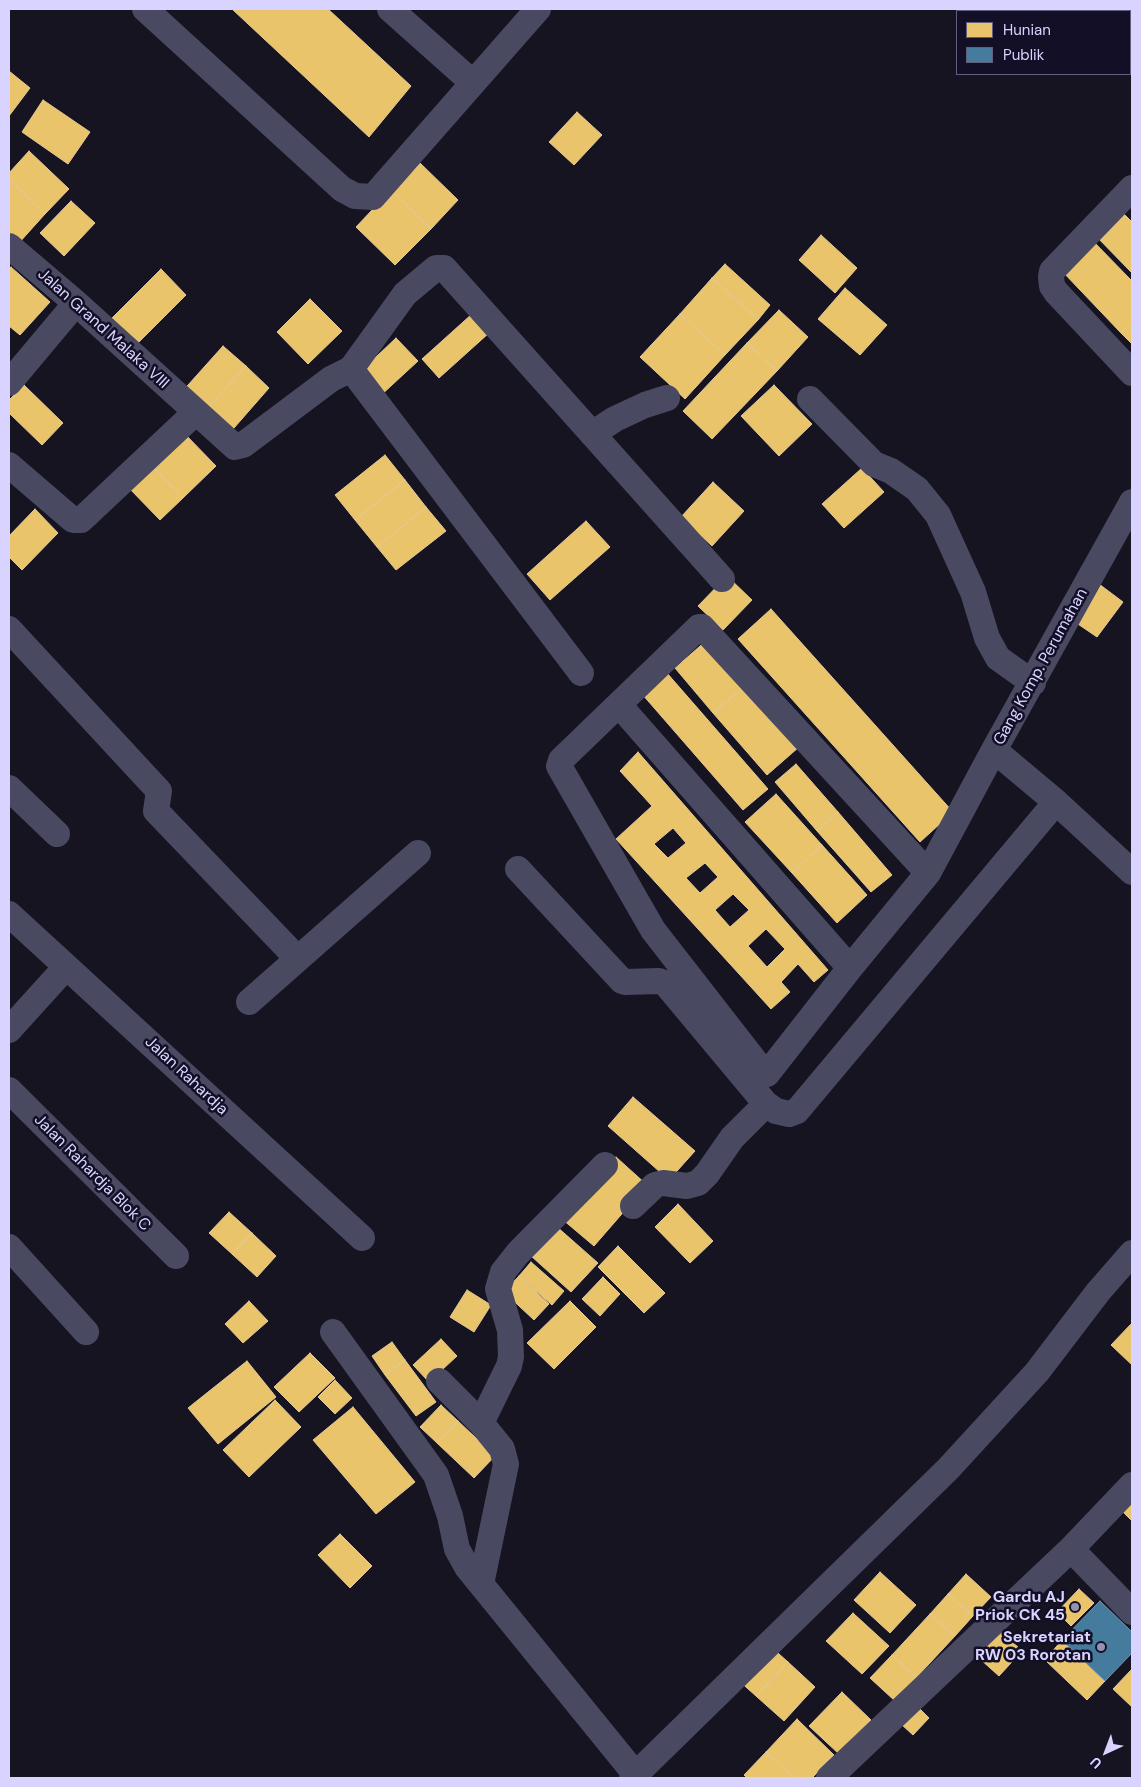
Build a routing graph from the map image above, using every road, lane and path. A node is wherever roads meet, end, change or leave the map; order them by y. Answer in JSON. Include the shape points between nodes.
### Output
{"nodes":[{"id":1,"x":145,"y":9,"type":"edge"},
{"id":2,"x":390,"y":9,"type":"edge"},
{"id":3,"x":538,"y":9,"type":"edge"},
{"id":4,"x":472,"y":82,"type":"junction"},
{"id":5,"x":1132,"y":189,"type":"edge"},
{"id":6,"x":9,"y":246,"type":"edge"},
{"id":7,"x":76,"y":303,"type":"junction"},
{"id":8,"x":351,"y":369,"type":"junction"},
{"id":9,"x":1132,"y":372,"type":"edge"},
{"id":10,"x":9,"y":383,"type":"edge"},
{"id":11,"x":668,"y":398,"type":"dead end"},
{"id":12,"x":810,"y":399,"type":"dead end"},
{"id":13,"x":196,"y":412,"type":"junction"},
{"id":14,"x":592,"y":434,"type":"junction"},
{"id":15,"x":9,"y":465,"type":"edge"},
{"id":16,"x":1132,"y":502,"type":"edge"},
{"id":17,"x":722,"y":579,"type":"dead end"},
{"id":18,"x":9,"y":629,"type":"edge"},
{"id":19,"x":582,"y":673,"type":"dead end"},
{"id":20,"x":1032,"y":683,"type":"junction"},
{"id":21,"x":620,"y":706,"type":"junction"},
{"id":22,"x":994,"y":750,"type":"junction"},
{"id":23,"x":9,"y":788,"type":"edge"},
{"id":24,"x":1056,"y":802,"type":"junction"},
{"id":25,"x":57,"y":834,"type":"dead end"},
{"id":26,"x":418,"y":852,"type":"dead end"},
{"id":27,"x":518,"y":870,"type":"dead end"},
{"id":28,"x":1132,"y":872,"type":"edge"},
{"id":29,"x":928,"y":873,"type":"junction"},
{"id":30,"x":9,"y":914,"type":"edge"},
{"id":31,"x":297,"y":958,"type":"junction"},
{"id":32,"x":66,"y":967,"type":"junction"},
{"id":33,"x":850,"y":968,"type":"junction"},
{"id":34,"x":249,"y":1002,"type":"dead end"},
{"id":35,"x":9,"y":1030,"type":"edge"},
{"id":36,"x":9,"y":1090,"type":"edge"},
{"id":37,"x":766,"y":1104,"type":"junction"},
{"id":38,"x":604,"y":1165,"type":"dead end"},
{"id":39,"x":633,"y":1206,"type":"dead end"},
{"id":40,"x":362,"y":1238,"type":"dead end"},
{"id":41,"x":9,"y":1247,"type":"edge"},
{"id":42,"x":1132,"y":1253,"type":"edge"},
{"id":43,"x":176,"y":1256,"type":"dead end"},
{"id":44,"x":86,"y":1332,"type":"dead end"},
{"id":45,"x":333,"y":1332,"type":"dead end"},
{"id":46,"x":439,"y":1380,"type":"dead end"},
{"id":47,"x":481,"y":1423,"type":"junction"},
{"id":48,"x":1132,"y":1485,"type":"edge"},
{"id":49,"x":1070,"y":1549,"type":"junction"},
{"id":50,"x":481,"y":1584,"type":"junction"},
{"id":51,"x":1132,"y":1612,"type":"edge"},
{"id":52,"x":634,"y":1776,"type":"edge"},
{"id":53,"x":829,"y":1778,"type":"edge"}],
"edges":[{"from":1,"to":4,"type":"street","via":[[342,189],[355,196],[373,197]]},
{"from":2,"to":4,"type":"street"},
{"from":3,"to":4,"type":"street"},
{"from":5,"to":9,"type":"street","via":[[1052,271],[1050,277],[1056,292]]},
{"from":6,"to":7,"type":"street","name":"Jalan Grand Malaka VIII"},
{"from":7,"to":10,"type":"street"},
{"from":7,"to":13,"type":"street","name":"Jalan Grand Malaka VIII"},
{"from":8,"to":13,"type":"street","name":"Jalan Grand Malaka VIII","via":[[331,378],[239,447],[235,447]]},
{"from":8,"to":14,"type":"street","via":[[404,294],[436,268],[444,268]]},
{"from":8,"to":19,"type":"street"},
{"from":11,"to":14,"type":"street","via":[[615,419]]},
{"from":12,"to":20,"type":"street","via":[[874,464],[917,489],[938,515],[998,658]]},
{"from":13,"to":15,"type":"street","via":[[82,520],[73,520]]},
{"from":14,"to":17,"type":"street"},
{"from":16,"to":20,"type":"street","name":"Gang Komp. Perumahan"},
{"from":18,"to":31,"type":"street","via":[[159,792],[156,811]]},
{"from":20,"to":22,"type":"street","name":"Gang Komp. Perumahan"},
{"from":21,"to":29,"type":"street","via":[[702,627]]},
{"from":21,"to":33,"type":"street"},
{"from":21,"to":33,"type":"street","via":[[561,760],[560,766],[652,930],[764,1074],[769,1073]]},
{"from":22,"to":24,"type":"street","name":"Gang Komp. Perumahan"},
{"from":22,"to":29,"type":"street"},
{"from":23,"to":25,"type":"street"},
{"from":24,"to":28,"type":"street","name":"Gang Komp. Perumahan"},
{"from":24,"to":37,"type":"street","via":[[797,1111],[784,1114]]},
{"from":26,"to":31,"type":"street"},
{"from":27,"to":37,"type":"street","via":[[618,978],[625,982],[665,983]]},
{"from":29,"to":33,"type":"street"},
{"from":30,"to":32,"type":"street","name":"Jalan Rahardja"},
{"from":31,"to":34,"type":"street"},
{"from":32,"to":35,"type":"street"},
{"from":32,"to":40,"type":"street","name":"Jalan Rahardja"},
{"from":36,"to":43,"type":"street","name":"Jalan Rahardja Blok C"},
{"from":37,"to":39,"type":"street","via":[[732,1138],[698,1183],[686,1186],[655,1184]]},
{"from":38,"to":47,"type":"street","via":[[503,1272],[498,1289],[510,1330],[511,1357]]},
{"from":41,"to":44,"type":"street"},
{"from":42,"to":52,"type":"street","via":[[1037,1372],[948,1469]]},
{"from":45,"to":50,"type":"street","via":[[436,1475],[457,1549]]},
{"from":46,"to":47,"type":"street"},
{"from":47,"to":50,"type":"street","via":[[502,1449],[506,1464]]},
{"from":48,"to":49,"type":"street"},
{"from":49,"to":51,"type":"street"},
{"from":49,"to":53,"type":"street"},
{"from":50,"to":52,"type":"street"}]}
